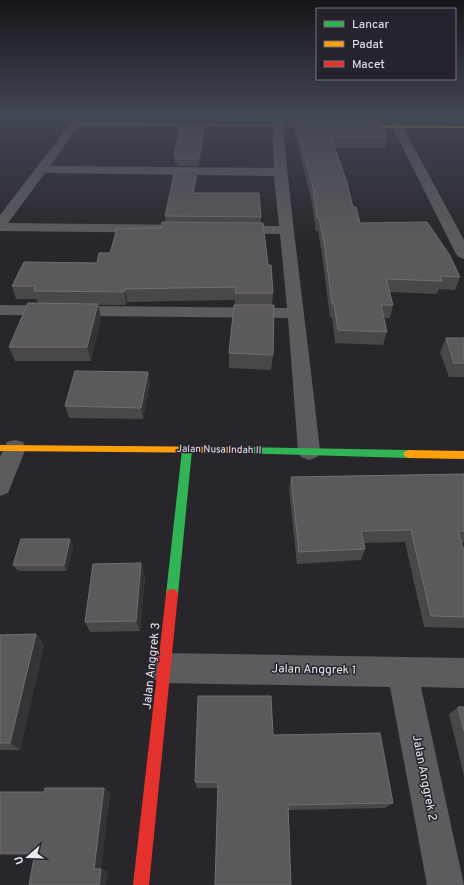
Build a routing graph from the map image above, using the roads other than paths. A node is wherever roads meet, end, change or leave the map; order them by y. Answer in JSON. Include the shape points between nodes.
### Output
{"nodes":[{"id":1,"x":49,"y":157,"type":"edge"},
{"id":2,"x":279,"y":157,"type":"edge"},
{"id":3,"x":414,"y":157,"type":"edge"},
{"id":4,"x":40,"y":169,"type":"junction"},
{"id":5,"x":280,"y":172,"type":"junction"},
{"id":6,"x":0,"y":226,"type":"edge"},
{"id":7,"x":207,"y":229,"type":"edge"},
{"id":8,"x":223,"y":229,"type":"edge"},
{"id":9,"x":287,"y":230,"type":"junction"},
{"id":10,"x":464,"y":254,"type":"edge"},
{"id":11,"x":0,"y":310,"type":"edge"},
{"id":12,"x":296,"y":313,"type":"junction"},
{"id":13,"x":8,"y":448,"type":"edge"},
{"id":14,"x":186,"y":450,"type":"junction"},
{"id":15,"x":309,"y":451,"type":"junction"},
{"id":16,"x":464,"y":455,"type":"edge"},
{"id":17,"x":0,"y":486,"type":"edge"},
{"id":18,"x":164,"y":668,"type":"junction"},
{"id":19,"x":402,"y":672,"type":"junction"},
{"id":20,"x":464,"y":673,"type":"edge"},
{"id":21,"x":141,"y":885,"type":"edge"},
{"id":22,"x":446,"y":885,"type":"edge"}],
"edges":[{"from":1,"to":4,"type":"street"},
{"from":2,"to":5,"type":"street"},
{"from":3,"to":10,"type":"street"},
{"from":4,"to":5,"type":"street"},
{"from":4,"to":6,"type":"street"},
{"from":5,"to":9,"type":"street"},
{"from":6,"to":7,"type":"street"},
{"from":8,"to":9,"type":"street"},
{"from":9,"to":12,"type":"street"},
{"from":11,"to":12,"type":"street"},
{"from":12,"to":15,"type":"street"},
{"from":13,"to":14,"type":"street","name":"Jalan Nusa Indah II"},
{"from":13,"to":17,"type":"street","name":"Jalan Nusa Indah II"},
{"from":14,"to":15,"type":"street","name":"Jalan Nusa Indah II"},
{"from":14,"to":18,"type":"street","name":"Jalan Anggrek 3"},
{"from":15,"to":16,"type":"street","name":"Jalan Nusa Indah II"},
{"from":18,"to":19,"type":"street","name":"Jalan Anggrek 1"},
{"from":18,"to":21,"type":"street","name":"Jalan Anggrek 3"},
{"from":19,"to":20,"type":"street","name":"Jalan Anggrek 1"},
{"from":19,"to":22,"type":"street","name":"Jalan Anggrek 2"}]}
